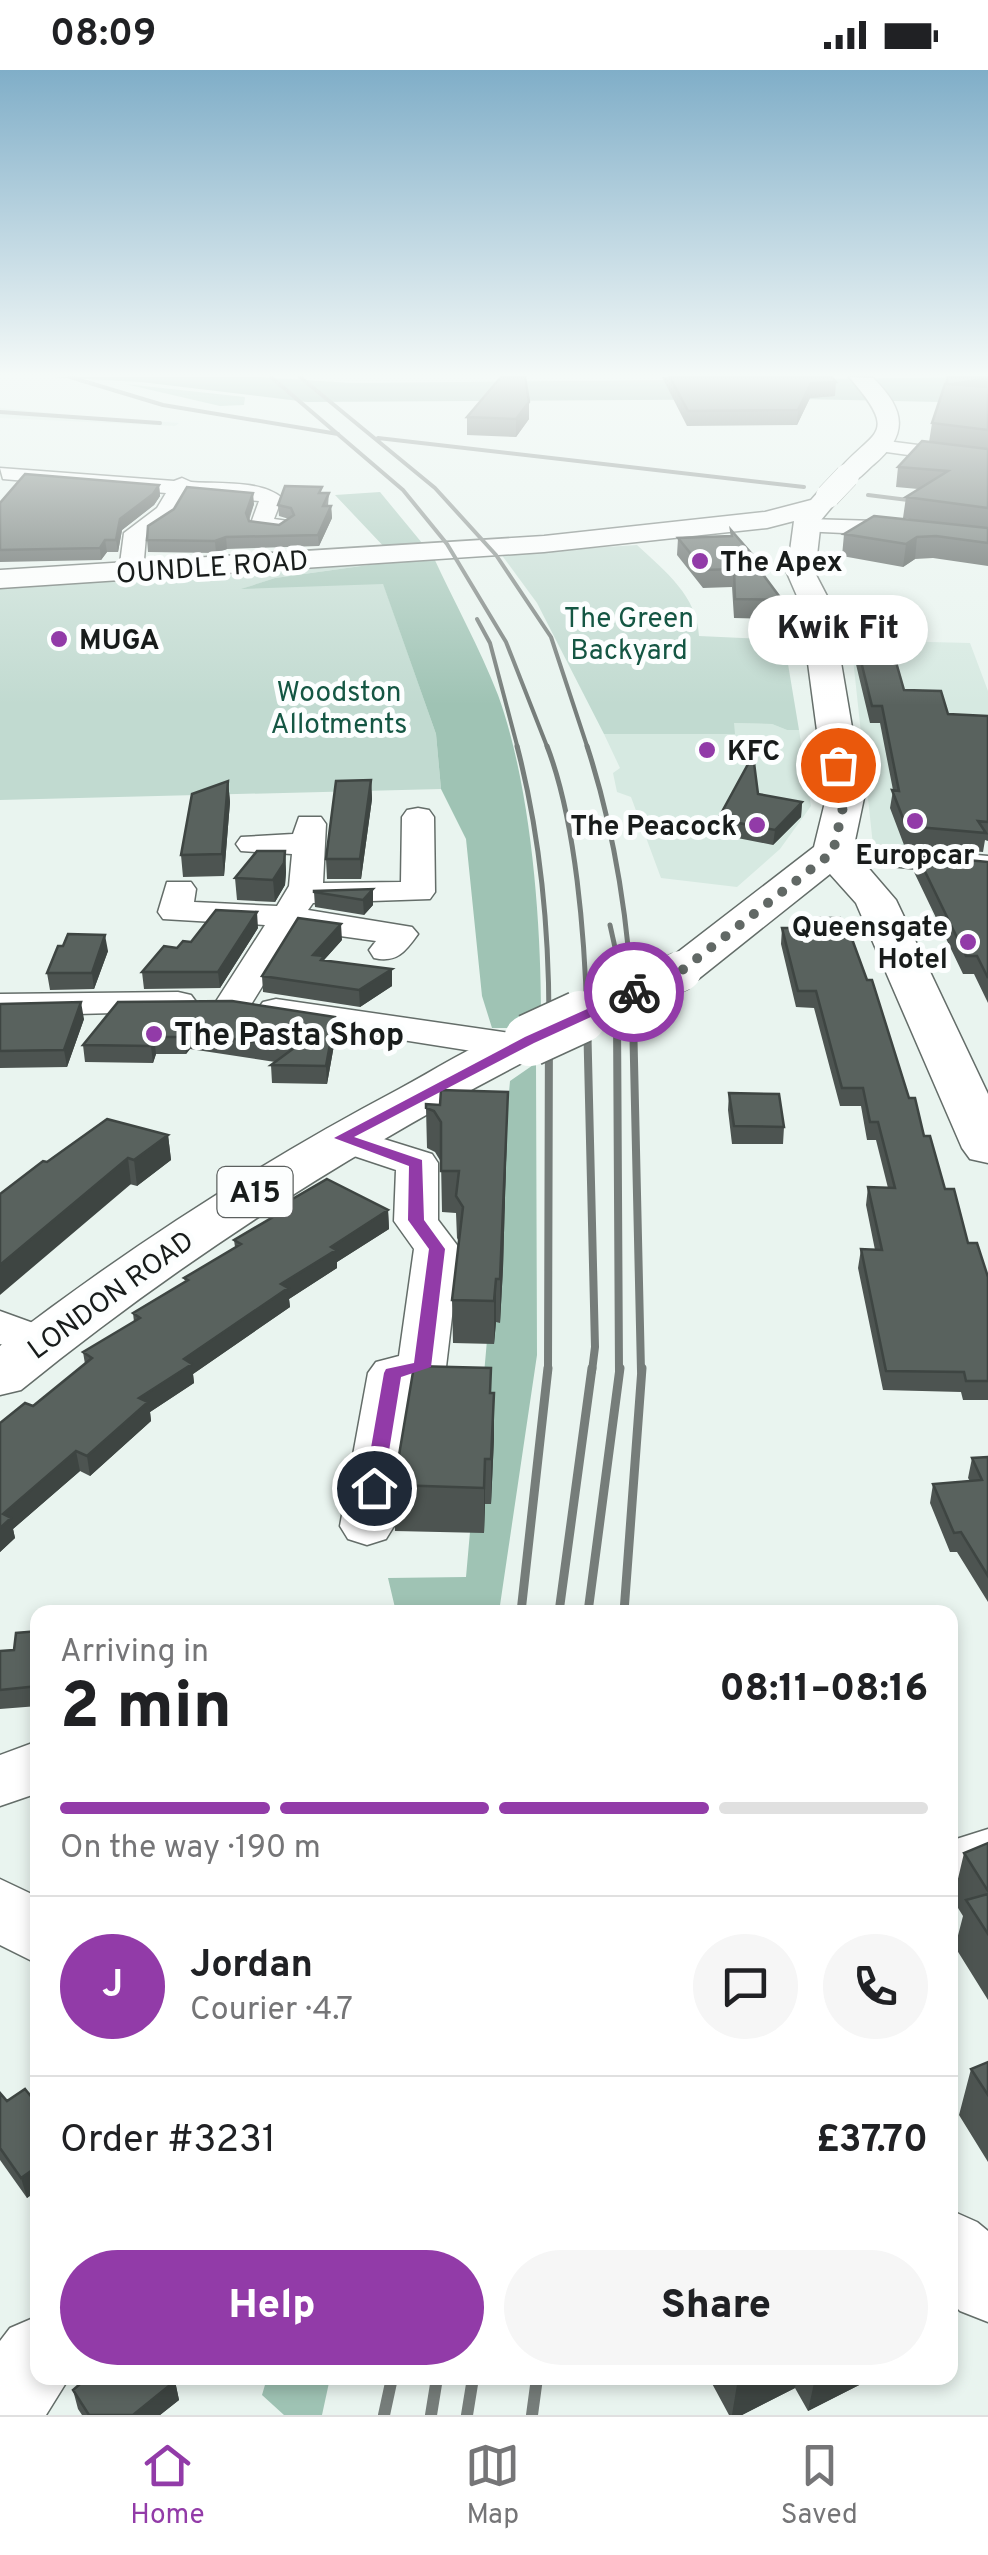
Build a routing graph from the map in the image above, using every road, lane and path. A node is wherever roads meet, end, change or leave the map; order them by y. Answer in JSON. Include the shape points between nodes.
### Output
{"nodes":[{"id":1,"x":172,"y":486,"type":"edge"},
{"id":2,"x":855,"y":486,"type":"edge"},
{"id":3,"x":186,"y":488,"type":"junction"},
{"id":4,"x":835,"y":512,"type":"junction"},
{"id":5,"x":280,"y":526,"type":"edge"},
{"id":6,"x":735,"y":534,"type":"junction"},
{"id":7,"x":988,"y":542,"type":"edge"},
{"id":8,"x":544,"y":544,"type":"junction"},
{"id":9,"x":131,"y":571,"type":"junction"},
{"id":10,"x":0,"y":578,"type":"edge"},
{"id":11,"x":807,"y":587,"type":"junction"},
{"id":12,"x":418,"y":817,"type":"dead end"},
{"id":13,"x":252,"y":844,"type":"dead end"},
{"id":14,"x":833,"y":852,"type":"junction"},
{"id":15,"x":988,"y":866,"type":"edge"},
{"id":16,"x":179,"y":889,"type":"dead end"},
{"id":17,"x":296,"y":906,"type":"junction"},
{"id":18,"x":387,"y":950,"type":"dead end"},
{"id":19,"x":234,"y":1003,"type":"junction"},
{"id":20,"x":0,"y":1005,"type":"edge"},
{"id":21,"x":523,"y":1043,"type":"junction"},
{"id":22,"x":342,"y":1138,"type":"junction"},
{"id":23,"x":988,"y":1148,"type":"edge"},
{"id":24,"x":20,"y":1334,"type":"edge"},
{"id":25,"x":0,"y":1376,"type":"edge"},
{"id":26,"x":368,"y":1526,"type":"dead end"},
{"id":27,"x":30,"y":1769,"type":"edge"},
{"id":28,"x":0,"y":1781,"type":"edge"},
{"id":29,"x":988,"y":1856,"type":"edge"},
{"id":30,"x":958,"y":1866,"type":"edge"},
{"id":31,"x":0,"y":1908,"type":"edge"},
{"id":32,"x":30,"y":1929,"type":"edge"},
{"id":33,"x":958,"y":2256,"type":"edge"},
{"id":34,"x":988,"y":2283,"type":"edge"},
{"id":35,"x":30,"y":2368,"type":"edge"},
{"id":36,"x":0,"y":2411,"type":"edge"}],
"edges":[{"from":1,"to":3,"type":"street"},
{"from":2,"to":4,"type":"main road"},
{"from":3,"to":5,"type":"street","via":[[267,496],[272,503],[261,526]]},
{"from":3,"to":9,"type":"street","via":[[135,533]]},
{"from":4,"to":6,"type":"main road","name":"OUNDLE ROAD"},
{"from":4,"to":7,"type":"street"},
{"from":4,"to":7,"type":"street","via":[[877,535]]},
{"from":4,"to":8,"type":"main road","name":"OUNDLE ROAD"},
{"from":4,"to":11,"type":"main road","via":[[828,580]]},
{"from":6,"to":8,"type":"main road","name":"OUNDLE ROAD"},
{"from":6,"to":11,"type":"main road","name":"OUNDLE ROAD","via":[[779,545],[790,572]]},
{"from":8,"to":9,"type":"main road","name":"OUNDLE ROAD"},
{"from":9,"to":10,"type":"main road","name":"OUNDLE ROAD"},
{"from":11,"to":14,"type":"main road","via":[[845,798]]},
{"from":12,"to":17,"type":"street","via":[[418,892]]},
{"from":13,"to":17,"type":"street","via":[[309,834],[306,886]]},
{"from":14,"to":15,"type":"street"},
{"from":14,"to":21,"type":"main road","name":"LONDON ROAD","number":"A15","bridge":true,"via":[[681,971]]},
{"from":14,"to":23,"type":"main road","via":[[876,900]]},
{"from":16,"to":17,"type":"street","via":[[175,912]]},
{"from":17,"to":18,"type":"street","via":[[400,934]]},
{"from":17,"to":19,"type":"street"},
{"from":19,"to":20,"type":"street"},
{"from":19,"to":21,"type":"street"},
{"from":21,"to":22,"type":"main road","name":"LONDON ROAD","number":"A15"},
{"from":22,"to":24,"type":"main road","name":"LONDON ROAD","number":"A15"},
{"from":22,"to":26,"type":"street","via":[[416,1164],[416,1220],[437,1249],[422,1367],[393,1373]]},
{"from":24,"to":25,"type":"main road","name":"LONDON ROAD","number":"A15"},
{"from":27,"to":28,"type":"street"},
{"from":29,"to":30,"type":"street"},
{"from":31,"to":32,"type":"street"},
{"from":33,"to":34,"type":"street"},
{"from":35,"to":36,"type":"street"}]}
